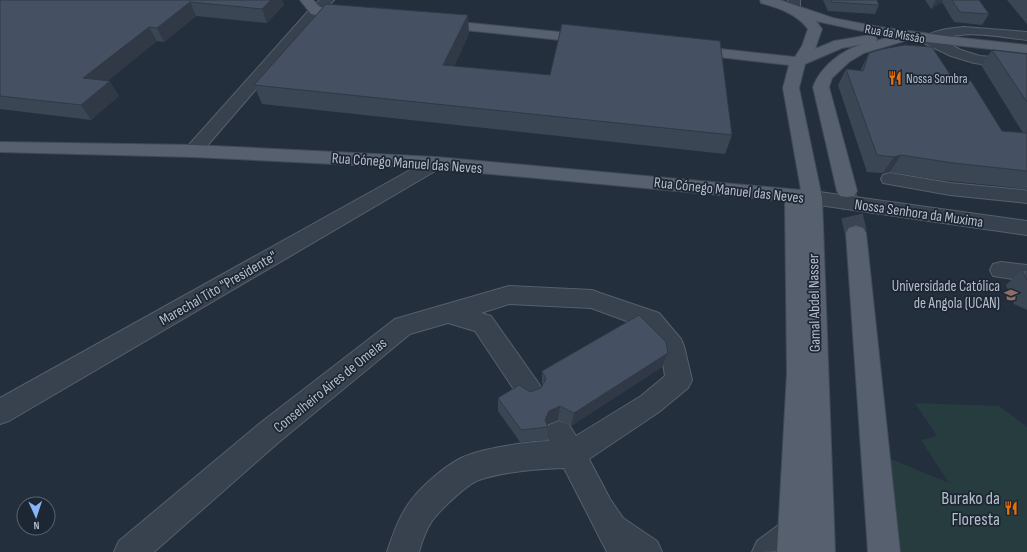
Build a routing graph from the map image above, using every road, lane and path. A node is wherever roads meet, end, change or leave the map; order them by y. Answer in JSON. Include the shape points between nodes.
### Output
{"nodes":[{"id":1,"x":328,"y":0,"type":"edge"},
{"id":2,"x":766,"y":0,"type":"edge"},
{"id":3,"x":311,"y":5,"type":"edge"},
{"id":4,"x":793,"y":5,"type":"edge"},
{"id":5,"x":363,"y":16,"type":"edge"},
{"id":6,"x":426,"y":22,"type":"edge"},
{"id":7,"x":1027,"y":36,"type":"edge"},
{"id":8,"x":902,"y":38,"type":"junction"},
{"id":9,"x":929,"y":40,"type":"junction"},
{"id":10,"x":605,"y":41,"type":"edge"},
{"id":11,"x":682,"y":48,"type":"edge"},
{"id":12,"x":1027,"y":49,"type":"edge"},
{"id":13,"x":800,"y":60,"type":"junction"},
{"id":14,"x":1027,"y":65,"type":"edge"},
{"id":15,"x":0,"y":147,"type":"edge"},
{"id":16,"x":193,"y":151,"type":"junction"},
{"id":17,"x":436,"y":163,"type":"junction"},
{"id":18,"x":890,"y":179,"type":"dead end"},
{"id":19,"x":950,"y":189,"type":"junction"},
{"id":20,"x":847,"y":191,"type":"tunnel mouth"},
{"id":21,"x":804,"y":197,"type":"junction"},
{"id":22,"x":1024,"y":197,"type":"dead end"},
{"id":23,"x":964,"y":219,"type":"junction"},
{"id":24,"x":1027,"y":228,"type":"edge"},
{"id":25,"x":856,"y":233,"type":"tunnel mouth"},
{"id":26,"x":1001,"y":270,"type":"dead end"},
{"id":27,"x":1027,"y":273,"type":"edge"},
{"id":28,"x":448,"y":314,"type":"junction"},
{"id":29,"x":530,"y":392,"type":"edge"},
{"id":30,"x":0,"y":412,"type":"edge"},
{"id":31,"x":566,"y":444,"type":"junction"},
{"id":32,"x":617,"y":540,"type":"edge"},
{"id":33,"x":794,"y":542,"type":"edge"},
{"id":34,"x":130,"y":552,"type":"edge"},
{"id":35,"x":403,"y":552,"type":"edge"},
{"id":36,"x":646,"y":552,"type":"edge"},
{"id":37,"x":768,"y":552,"type":"edge"},
{"id":38,"x":819,"y":552,"type":"edge"},
{"id":39,"x":884,"y":552,"type":"edge"}],
"edges":[{"from":1,"to":3,"type":"street"},
{"from":2,"to":4,"type":"main road","name":"Rua da Missão"},
{"from":3,"to":5,"type":"main road"},
{"from":3,"to":16,"type":"street"},
{"from":4,"to":9,"type":"main road","name":"Rua da Missão","via":[[830,21]]},
{"from":4,"to":13,"type":"main road","name":"Gamal Abdel Nasser","via":[[815,29]]},
{"from":6,"to":10,"type":"main road"},
{"from":7,"to":9,"type":"street","via":[[956,30],[940,33]]},
{"from":8,"to":9,"type":"main road"},
{"from":8,"to":13,"type":"main road","via":[[851,41]]},
{"from":8,"to":20,"type":"main road","via":[[859,50],[825,76],[822,87],[824,101]]},
{"from":9,"to":12,"type":"main road","name":"Rua da Missão"},
{"from":9,"to":14,"type":"street","via":[[956,53],[979,60]]},
{"from":11,"to":13,"type":"main road"},
{"from":13,"to":21,"type":"main road","name":"Gamal Abdel Nasser","via":[[791,88]]},
{"from":15,"to":16,"type":"main road","name":"Rua Cónego Manuel das Neves"},
{"from":16,"to":17,"type":"main road","name":"Rua Cónego Manuel das Neves"},
{"from":17,"to":21,"type":"main road","name":"Rua Cónego Manuel das Neves"},
{"from":17,"to":30,"type":"street","name":"Marechal Tito \"Presidente\""},
{"from":18,"to":19,"type":"street"},
{"from":19,"to":22,"type":"street"},
{"from":19,"to":23,"type":"street"},
{"from":21,"to":23,"type":"street","name":"Nossa Senhora da Muxima"},
{"from":21,"to":33,"type":"main road","name":"Gamal Abdel Nasser"},
{"from":21,"to":38,"type":"main road","name":"Gamal Abdel Nasser"},
{"from":23,"to":24,"type":"street","name":"Nossa Senhora da Muxima"},
{"from":25,"to":39,"type":"main road"},
{"from":26,"to":27,"type":"street"},
{"from":28,"to":29,"type":"street","name":"Conselheiro Aires de Omelas","via":[[484,323]]},
{"from":28,"to":31,"type":"street","via":[[509,295],[592,299],[651,320],[672,346],[679,380],[650,404]]},
{"from":28,"to":34,"type":"street","name":"Conselheiro Aires de Omelas","via":[[403,326],[269,433]]},
{"from":31,"to":32,"type":"street"},
{"from":31,"to":35,"type":"street","via":[[527,456],[471,468],[446,486],[422,510],[408,536]]},
{"from":32,"to":36,"type":"street"},
{"from":33,"to":37,"type":"street"}]}
